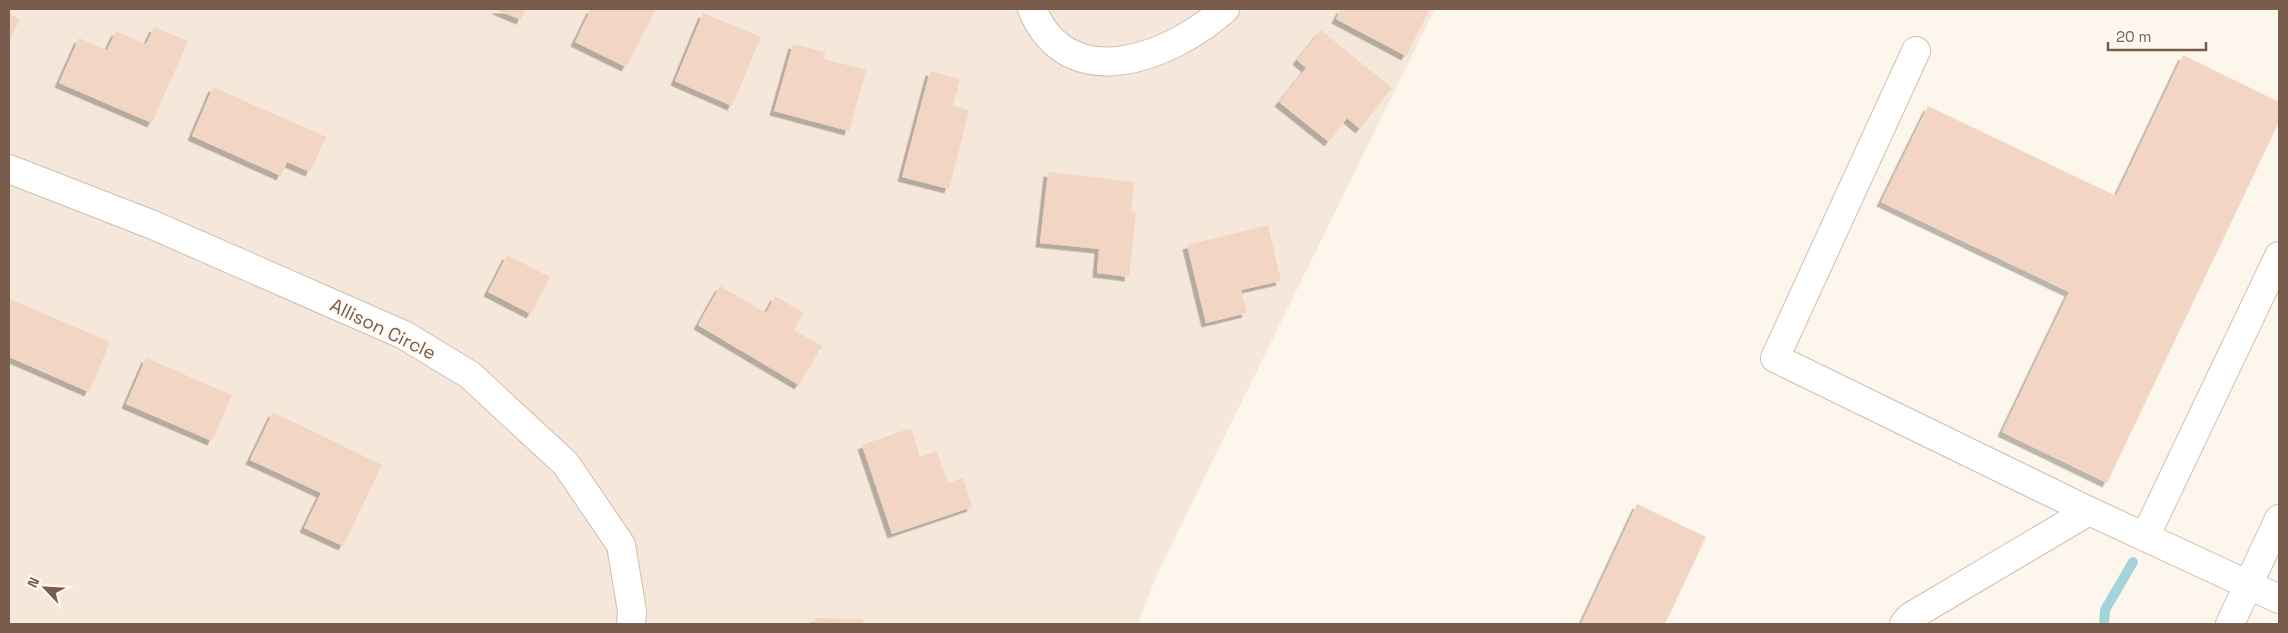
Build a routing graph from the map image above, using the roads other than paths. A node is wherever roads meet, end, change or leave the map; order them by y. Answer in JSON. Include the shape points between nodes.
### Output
{"nodes":[{"id":1,"x":1032,"y":9,"type":"edge"},
{"id":2,"x":1225,"y":9,"type":"edge"},
{"id":3,"x":1916,"y":51,"type":"dead end"},
{"id":4,"x":9,"y":169,"type":"edge"},
{"id":5,"x":2279,"y":256,"type":"edge"},
{"id":6,"x":2089,"y":511,"type":"junction"},
{"id":7,"x":2279,"y":519,"type":"edge"},
{"id":8,"x":2145,"y":537,"type":"junction"},
{"id":9,"x":2249,"y":584,"type":"junction"},
{"id":10,"x":2279,"y":599,"type":"edge"},
{"id":11,"x":631,"y":624,"type":"edge"},
{"id":12,"x":1904,"y":624,"type":"edge"},
{"id":13,"x":2230,"y":624,"type":"edge"}],
"edges":[{"from":1,"to":2,"type":"street","via":[[1047,36],[1063,50],[1081,59],[1100,63],[1121,61],[1160,49],[1211,21]]},
{"from":3,"to":6,"type":"street","via":[[1775,358]]},
{"from":4,"to":11,"type":"street","name":"Allison Circle","via":[[153,225],[404,335],[470,375],[566,464],[621,545],[632,611]]},
{"from":5,"to":8,"type":"street"},
{"from":6,"to":8,"type":"street"},
{"from":6,"to":12,"type":"street","via":[[1958,587]]},
{"from":7,"to":9,"type":"street"},
{"from":8,"to":9,"type":"street"},
{"from":9,"to":10,"type":"street"},
{"from":9,"to":13,"type":"street"}]}
